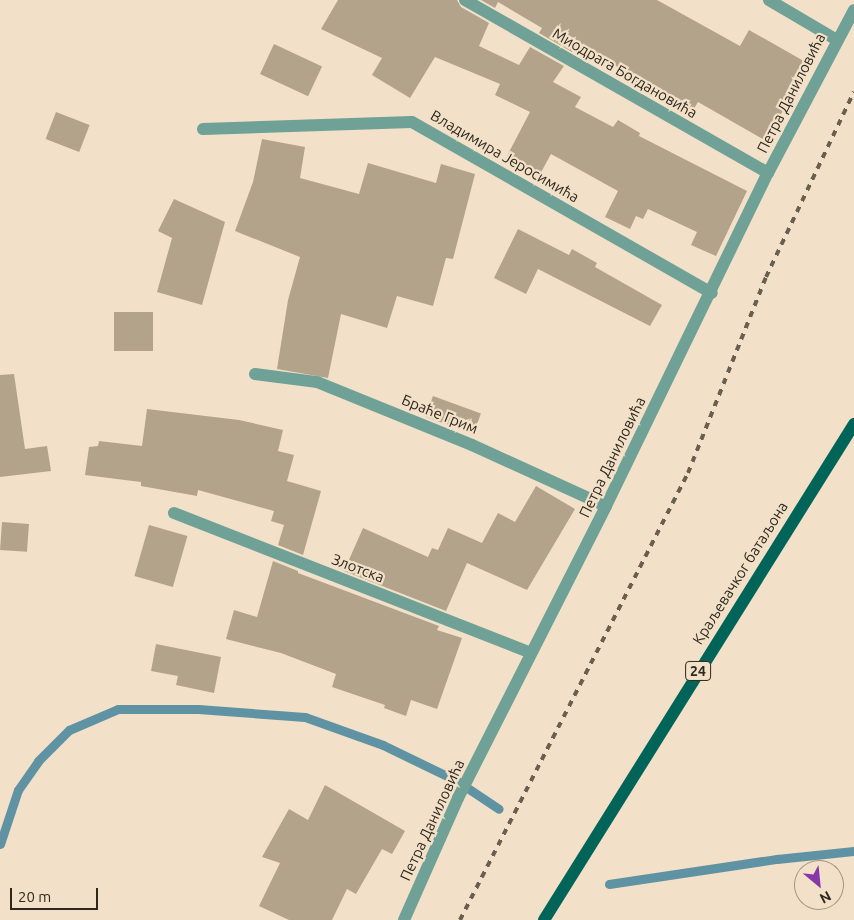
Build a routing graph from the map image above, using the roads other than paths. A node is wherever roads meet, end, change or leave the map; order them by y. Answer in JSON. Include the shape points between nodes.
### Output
{"nodes":[{"id":1,"x":465,"y":0,"type":"edge"},
{"id":2,"x":769,"y":0,"type":"edge"},
{"id":3,"x":854,"y":10,"type":"edge"},
{"id":4,"x":837,"y":40,"type":"junction"},
{"id":5,"x":203,"y":128,"type":"dead end"},
{"id":6,"x":768,"y":173,"type":"junction"},
{"id":7,"x":712,"y":293,"type":"junction"},
{"id":8,"x":255,"y":374,"type":"dead end"},
{"id":9,"x":854,"y":424,"type":"edge"},
{"id":10,"x":606,"y":506,"type":"junction"},
{"id":11,"x":174,"y":513,"type":"dead end"},
{"id":12,"x":531,"y":653,"type":"junction"},
{"id":13,"x":404,"y":920,"type":"edge"},
{"id":14,"x":544,"y":920,"type":"edge"}],
"edges":[{"from":1,"to":6,"type":"street","name":"Миодрага Богдановића"},
{"from":2,"to":4,"type":"street"},
{"from":3,"to":4,"type":"street","name":"Петра Даниловића"},
{"from":4,"to":6,"type":"street","name":"Петра Даниловића"},
{"from":5,"to":7,"type":"street","name":"Владимира Јеросимића","via":[[412,122]]},
{"from":6,"to":7,"type":"street","name":"Петра Даниловића"},
{"from":7,"to":10,"type":"street","name":"Петра Даниловића"},
{"from":8,"to":10,"type":"street","name":"Браће Грим","via":[[317,382],[472,444]]},
{"from":9,"to":14,"type":"main road","name":"Краљевачког батаљона","number":"24"},
{"from":10,"to":12,"type":"street","name":"Петра Даниловића"},
{"from":11,"to":12,"type":"street","name":"Злотска"},
{"from":12,"to":13,"type":"street","name":"Петра Даниловића","via":[[458,798]]}]}
